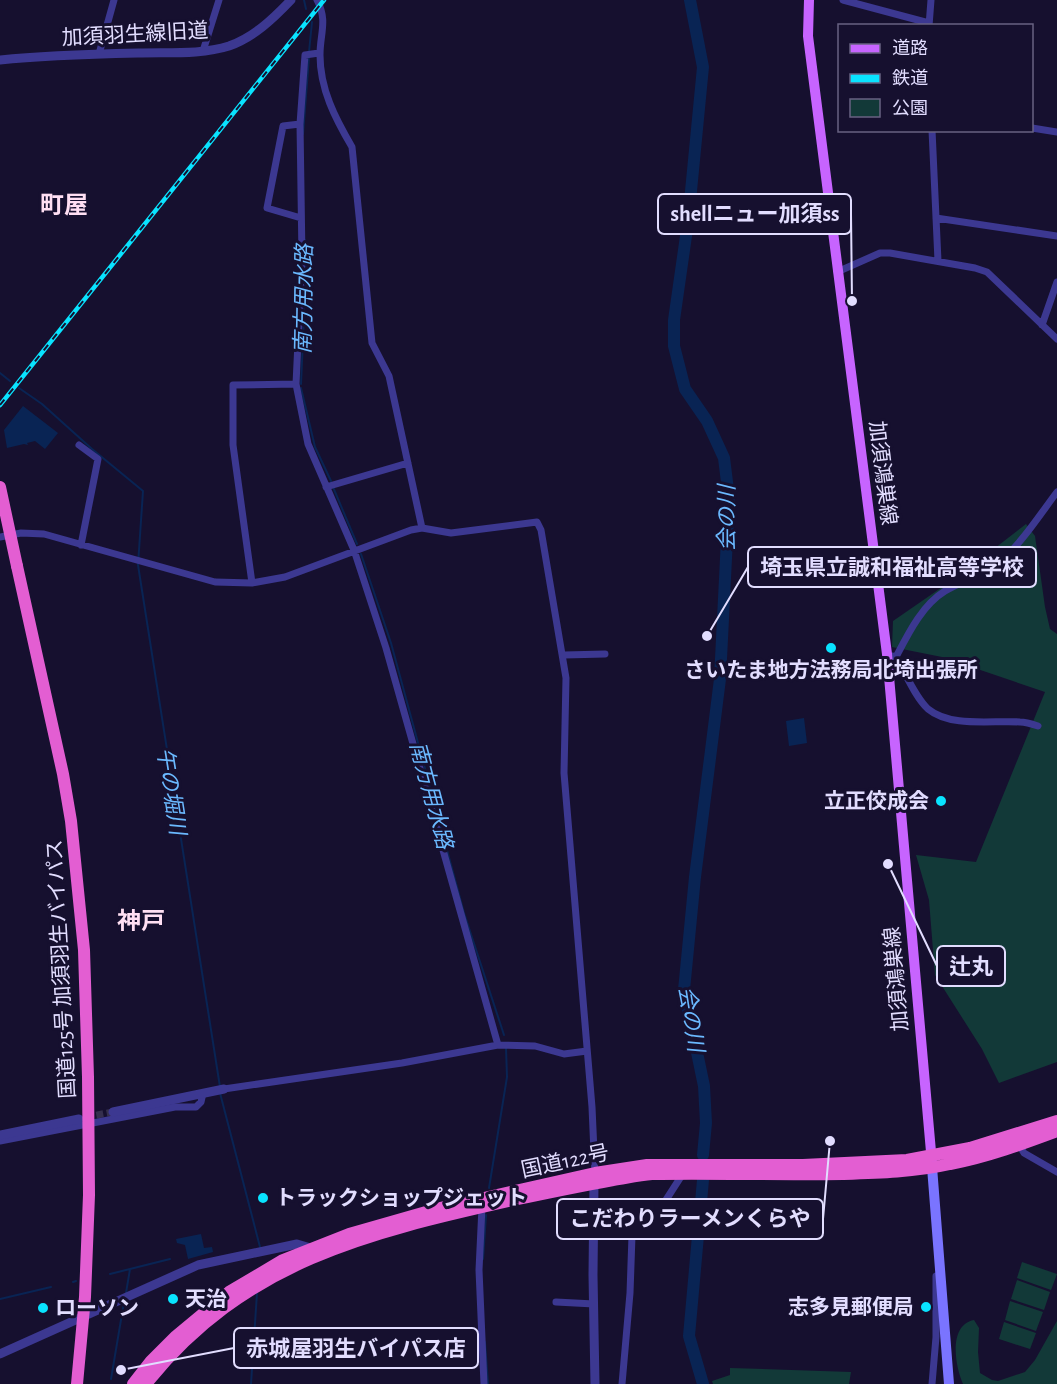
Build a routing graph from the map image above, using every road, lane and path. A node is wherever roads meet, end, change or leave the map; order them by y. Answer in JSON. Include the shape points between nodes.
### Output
{"nodes":[{"id":1,"x":114,"y":0,"type":"edge"},
{"id":2,"x":219,"y":0,"type":"edge"},
{"id":3,"x":291,"y":0,"type":"edge"},
{"id":4,"x":317,"y":0,"type":"edge"},
{"id":5,"x":809,"y":0,"type":"edge"},
{"id":6,"x":843,"y":0,"type":"edge"},
{"id":7,"x":931,"y":0,"type":"edge"},
{"id":8,"x":929,"y":24,"type":"edge"},
{"id":9,"x":203,"y":51,"type":"junction"},
{"id":10,"x":320,"y":53,"type":"junction"},
{"id":11,"x":99,"y":54,"type":"junction"},
{"id":12,"x":0,"y":60,"type":"edge"},
{"id":13,"x":300,"y":124,"type":"junction"},
{"id":14,"x":1033,"y":128,"type":"edge"},
{"id":15,"x":932,"y":132,"type":"edge"},
{"id":16,"x":1057,"y":132,"type":"edge"},
{"id":17,"x":301,"y":218,"type":"junction"},
{"id":18,"x":936,"y":218,"type":"junction"},
{"id":19,"x":1057,"y":236,"type":"edge"},
{"id":20,"x":938,"y":261,"type":"junction"},
{"id":21,"x":837,"y":272,"type":"junction"},
{"id":22,"x":1057,"y":282,"type":"edge"},
{"id":23,"x":1042,"y":325,"type":"junction"},
{"id":24,"x":1057,"y":339,"type":"edge"},
{"id":25,"x":296,"y":384,"type":"junction"},
{"id":26,"x":79,"y":445,"type":"dead end"},
{"id":27,"x":408,"y":463,"type":"junction"},
{"id":28,"x":0,"y":487,"type":"edge"},
{"id":29,"x":326,"y":487,"type":"junction"},
{"id":30,"x":1057,"y":492,"type":"edge"},
{"id":31,"x":422,"y":528,"type":"junction"},
{"id":32,"x":0,"y":537,"type":"edge"},
{"id":33,"x":81,"y":545,"type":"junction"},
{"id":34,"x":354,"y":550,"type":"junction"},
{"id":35,"x":252,"y":584,"type":"junction"},
{"id":36,"x":604,"y":654,"type":"dead end"},
{"id":37,"x":564,"y":655,"type":"junction"},
{"id":38,"x":891,"y":656,"type":"junction"},
{"id":39,"x":1038,"y":726,"type":"dead end"},
{"id":40,"x":498,"y":1045,"type":"junction"},
{"id":41,"x":587,"y":1051,"type":"junction"},
{"id":42,"x":224,"y":1089,"type":"joint"},
{"id":43,"x":203,"y":1093,"type":"junction"},
{"id":44,"x":113,"y":1112,"type":"tunnel mouth"},
{"id":45,"x":84,"y":1121,"type":"junction"},
{"id":46,"x":1057,"y":1121,"type":"edge"},
{"id":47,"x":1057,"y":1131,"type":"edge"},
{"id":48,"x":0,"y":1135,"type":"edge"},
{"id":49,"x":0,"y":1141,"type":"edge"},
{"id":50,"x":1019,"y":1145,"type":"junction"},
{"id":51,"x":932,"y":1162,"type":"junction"},
{"id":52,"x":1057,"y":1172,"type":"edge"},
{"id":53,"x":682,"y":1175,"type":"junction"},
{"id":54,"x":595,"y":1178,"type":"junction"},
{"id":55,"x":482,"y":1208,"type":"junction"},
{"id":56,"x":316,"y":1251,"type":"junction"},
{"id":57,"x":940,"y":1259,"type":"junction"},
{"id":58,"x":556,"y":1302,"type":"dead end"},
{"id":59,"x":594,"y":1304,"type":"junction"},
{"id":60,"x":83,"y":1317,"type":"junction"},
{"id":61,"x":0,"y":1354,"type":"edge"},
{"id":62,"x":77,"y":1384,"type":"edge"},
{"id":63,"x":133,"y":1384,"type":"edge"},
{"id":64,"x":146,"y":1384,"type":"edge"},
{"id":65,"x":484,"y":1384,"type":"edge"},
{"id":66,"x":595,"y":1384,"type":"edge"},
{"id":67,"x":622,"y":1384,"type":"edge"},
{"id":68,"x":932,"y":1384,"type":"edge"},
{"id":69,"x":949,"y":1384,"type":"edge"}],
"edges":[{"from":1,"to":11,"type":"street"},
{"from":2,"to":9,"type":"street"},
{"from":3,"to":9,"type":"street","name":"加須羽生線旧道","via":[[248,37]]},
{"from":4,"to":10,"type":"street","via":[[324,20]]},
{"from":5,"to":21,"type":"main road","name":"加須鴻巣線","via":[[808,36]]},
{"from":6,"to":8,"type":"street"},
{"from":7,"to":8,"type":"street"},
{"from":9,"to":11,"type":"street","name":"加須羽生線旧道"},
{"from":10,"to":13,"type":"street","via":[[305,55]]},
{"from":10,"to":27,"type":"street","via":[[326,96],[352,147],[372,343],[389,376]]},
{"from":11,"to":12,"type":"street","name":"加須羽生線旧道"},
{"from":13,"to":17,"type":"street"},
{"from":13,"to":17,"type":"street","via":[[283,126],[267,208]]},
{"from":14,"to":16,"type":"street"},
{"from":15,"to":18,"type":"street"},
{"from":17,"to":25,"type":"street"},
{"from":18,"to":19,"type":"street"},
{"from":18,"to":20,"type":"street"},
{"from":20,"to":21,"type":"street","via":[[880,253]]},
{"from":20,"to":23,"type":"street","via":[[987,272]]},
{"from":21,"to":38,"type":"main road","name":"加須鴻巣線"},
{"from":22,"to":23,"type":"street"},
{"from":23,"to":24,"type":"street"},
{"from":25,"to":29,"type":"street","via":[[308,444]]},
{"from":25,"to":35,"type":"street","via":[[233,385],[233,445]]},
{"from":26,"to":33,"type":"street","via":[[98,459]]},
{"from":27,"to":29,"type":"street"},
{"from":27,"to":31,"type":"street"},
{"from":28,"to":45,"type":"highway","name":"国道125号 加須羽生バイパス","bridge":true,"via":[[71,821],[84,950]]},
{"from":29,"to":34,"type":"street"},
{"from":30,"to":38,"type":"street","via":[[995,566],[933,599]]},
{"from":31,"to":34,"type":"street"},
{"from":31,"to":37,"type":"street","via":[[451,533],[537,522]]},
{"from":32,"to":33,"type":"street","via":[[44,534]]},
{"from":33,"to":35,"type":"street","via":[[215,582]]},
{"from":34,"to":35,"type":"street","via":[[285,577]]},
{"from":34,"to":40,"type":"street","via":[[386,648]]},
{"from":36,"to":37,"type":"street"},
{"from":37,"to":41,"type":"street","via":[[564,773]]},
{"from":38,"to":39,"type":"street","via":[[928,709],[946,717]]},
{"from":38,"to":51,"type":"main road","name":"加須鴻巣線"},
{"from":40,"to":41,"type":"street","via":[[535,1046],[564,1054]]},
{"from":40,"to":42,"type":"street","via":[[402,1064]]},
{"from":41,"to":54,"type":"street"},
{"from":42,"to":43,"type":"street"},
{"from":43,"to":44,"type":"street"},
{"from":43,"to":45,"type":"street","via":[[196,1107]]},
{"from":45,"to":48,"type":"street"},
{"from":45,"to":49,"type":"street"},
{"from":45,"to":60,"type":"highway","name":"国道125号 加須羽生バイパス","via":[[89,1205]]},
{"from":46,"to":51,"type":"highway","name":"国道122号"},
{"from":47,"to":50,"type":"highway","name":"国道122号"},
{"from":50,"to":51,"type":"highway","name":"国道122号","via":[[972,1159]]},
{"from":50,"to":52,"type":"street","via":[[1024,1153]]},
{"from":51,"to":53,"type":"highway","name":"国道122号","via":[[860,1173]]},
{"from":51,"to":54,"type":"highway","name":"国道122号","via":[[647,1165]]},
{"from":51,"to":57,"type":"main road"},
{"from":53,"to":54,"type":"highway","name":"国道122号"},
{"from":53,"to":67,"type":"street","via":[[664,1203],[633,1207]]},
{"from":54,"to":55,"type":"highway","name":"国道122号"},
{"from":54,"to":56,"type":"highway","name":"国道122号","via":[[440,1208],[349,1233]]},
{"from":54,"to":59,"type":"street"},
{"from":55,"to":56,"type":"highway","name":"国道122号"},
{"from":55,"to":65,"type":"street","via":[[479,1270]]},
{"from":56,"to":60,"type":"street","via":[[297,1244],[198,1265]]},
{"from":56,"to":63,"type":"highway","name":"国道122号","via":[[283,1260],[229,1292],[176,1336]]},
{"from":56,"to":64,"type":"highway","name":"国道122号","via":[[226,1305],[180,1345]]},
{"from":57,"to":68,"type":"street"},
{"from":57,"to":69,"type":"main road"},
{"from":58,"to":59,"type":"street"},
{"from":59,"to":66,"type":"street"},
{"from":60,"to":61,"type":"street"},
{"from":60,"to":62,"type":"highway","name":"国道125号 加須羽生バイパス"}]}
